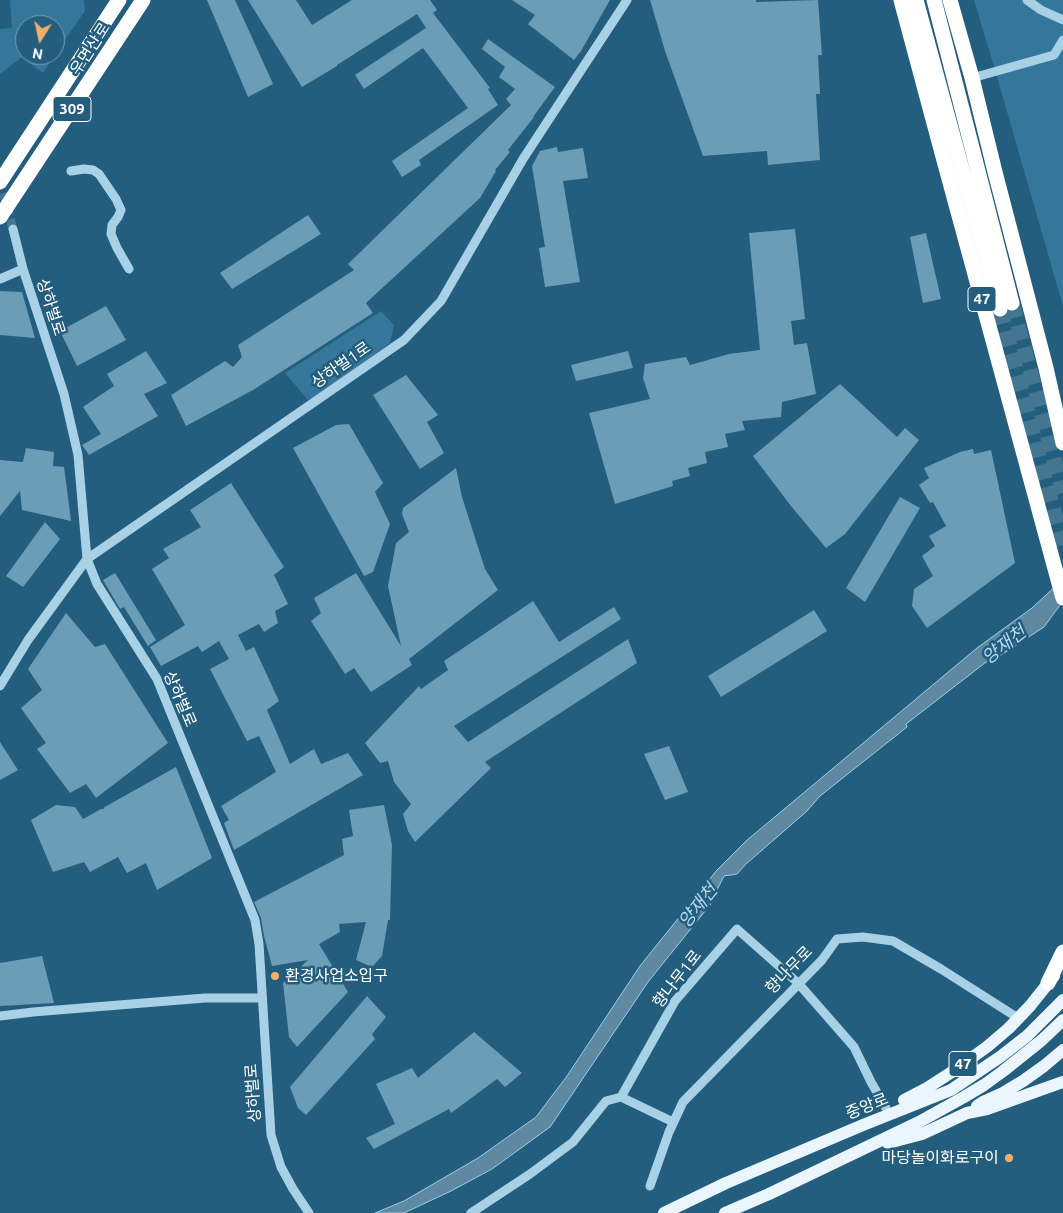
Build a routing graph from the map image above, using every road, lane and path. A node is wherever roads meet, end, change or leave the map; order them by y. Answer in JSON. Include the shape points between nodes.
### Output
{"nodes":[{"id":1,"x":119,"y":0,"type":"edge"},
{"id":2,"x":143,"y":0,"type":"edge"},
{"id":3,"x":627,"y":0,"type":"edge"},
{"id":4,"x":901,"y":0,"type":"edge"},
{"id":5,"x":916,"y":0,"type":"edge"},
{"id":6,"x":934,"y":0,"type":"edge"},
{"id":7,"x":950,"y":0,"type":"edge"},
{"id":8,"x":1027,"y":0,"type":"edge"},
{"id":9,"x":1063,"y":20,"type":"edge"},
{"id":10,"x":1063,"y":40,"type":"edge"},
{"id":11,"x":972,"y":78,"type":"junction"},
{"id":12,"x":71,"y":171,"type":"dead end"},
{"id":13,"x":0,"y":182,"type":"edge"},
{"id":14,"x":0,"y":218,"type":"edge"},
{"id":15,"x":13,"y":228,"type":"tunnel mouth"},
{"id":16,"x":23,"y":269,"type":"junction"},
{"id":17,"x":129,"y":269,"type":"dead end"},
{"id":18,"x":0,"y":279,"type":"edge"},
{"id":19,"x":1063,"y":443,"type":"edge"},
{"id":20,"x":1039,"y":510,"type":"junction"},
{"id":21,"x":1063,"y":546,"type":"edge"},
{"id":22,"x":87,"y":559,"type":"junction"},
{"id":23,"x":1063,"y":598,"type":"edge"},
{"id":24,"x":0,"y":686,"type":"edge"},
{"id":25,"x":1063,"y":952,"type":"edge"},
{"id":26,"x":1061,"y":967,"type":"edge"},
{"id":27,"x":798,"y":983,"type":"junction"},
{"id":28,"x":1048,"y":983,"type":"junction"},
{"id":29,"x":262,"y":998,"type":"junction"},
{"id":30,"x":1063,"y":1000,"type":"edge"},
{"id":31,"x":0,"y":1016,"type":"edge"},
{"id":32,"x":1018,"y":1018,"type":"junction"},
{"id":33,"x":1063,"y":1020,"type":"edge"},
{"id":34,"x":1063,"y":1050,"type":"edge"},
{"id":35,"x":1063,"y":1082,"type":"edge"},
{"id":36,"x":620,"y":1097,"type":"junction"},
{"id":37,"x":886,"y":1108,"type":"junction"},
{"id":38,"x":968,"y":1114,"type":"junction"},
{"id":39,"x":673,"y":1122,"type":"junction"},
{"id":40,"x":863,"y":1125,"type":"junction"},
{"id":41,"x":862,"y":1150,"type":"junction"},
{"id":42,"x":650,"y":1186,"type":"dead end"},
{"id":43,"x":310,"y":1213,"type":"edge"},
{"id":44,"x":471,"y":1213,"type":"edge"},
{"id":45,"x":664,"y":1213,"type":"edge"},
{"id":46,"x":725,"y":1213,"type":"edge"}],
"edges":[{"from":1,"to":13,"type":"highway","name":"우면산로","number":"309"},
{"from":2,"to":14,"type":"highway","name":"우면산로","number":"309"},
{"from":3,"to":22,"type":"street","name":"상하벌1로","via":[[523,159],[440,301],[404,340]]},
{"from":4,"to":20,"type":"highway","number":"47"},
{"from":5,"to":6,"type":"highway","via":[[1006,306]]},
{"from":7,"to":11,"type":"highway"},
{"from":8,"to":9,"type":"street"},
{"from":10,"to":11,"type":"street","via":[[1054,55]]},
{"from":11,"to":19,"type":"highway"},
{"from":12,"to":17,"type":"street","via":[[93,170],[116,199],[120,210],[111,234]]},
{"from":15,"to":16,"type":"street","name":"상하벌로"},
{"from":16,"to":18,"type":"street"},
{"from":16,"to":22,"type":"street","name":"상하벌로","via":[[64,394],[78,455]]},
{"from":20,"to":21,"type":"highway","via":[[1055,541]]},
{"from":20,"to":23,"type":"highway","number":"47"},
{"from":22,"to":24,"type":"street","name":"상하벌1로","via":[[28,640]]},
{"from":22,"to":29,"type":"street","name":"상하벌로","via":[[97,584],[157,680],[256,920]]},
{"from":25,"to":28,"type":"highway","number":"47"},
{"from":26,"to":28,"type":"main road"},
{"from":27,"to":32,"type":"street","name":"향나무로","via":[[822,960],[837,939],[864,937],[893,941]]},
{"from":27,"to":36,"type":"street","name":"향나무1로","via":[[737,929],[675,1001]]},
{"from":27,"to":37,"type":"street","via":[[854,1047]]},
{"from":27,"to":39,"type":"street","name":"향나무로","via":[[682,1102]]},
{"from":28,"to":32,"type":"main road","number":"47"},
{"from":29,"to":31,"type":"street","via":[[205,998]]},
{"from":29,"to":43,"type":"street","name":"상하벌로","via":[[271,1135],[281,1167]]},
{"from":30,"to":40,"type":"main road","name":"중앙로","via":[[1000,1057],[951,1090]]},
{"from":32,"to":37,"type":"main road","number":"47","via":[[1010,1028],[955,1070],[911,1098]]},
{"from":33,"to":41,"type":"main road","via":[[984,1085]]},
{"from":34,"to":38,"type":"main road","via":[[1023,1081],[983,1102]]},
{"from":35,"to":38,"type":"main road"},
{"from":36,"to":39,"type":"street"},
{"from":36,"to":44,"type":"street","via":[[606,1102],[573,1142]]},
{"from":37,"to":40,"type":"main road","number":"47"},
{"from":38,"to":41,"type":"main road","via":[[922,1134]]},
{"from":39,"to":42,"type":"street","name":"향나무로"},
{"from":40,"to":45,"type":"main road","name":"중앙로"},
{"from":41,"to":46,"type":"main road"}]}
